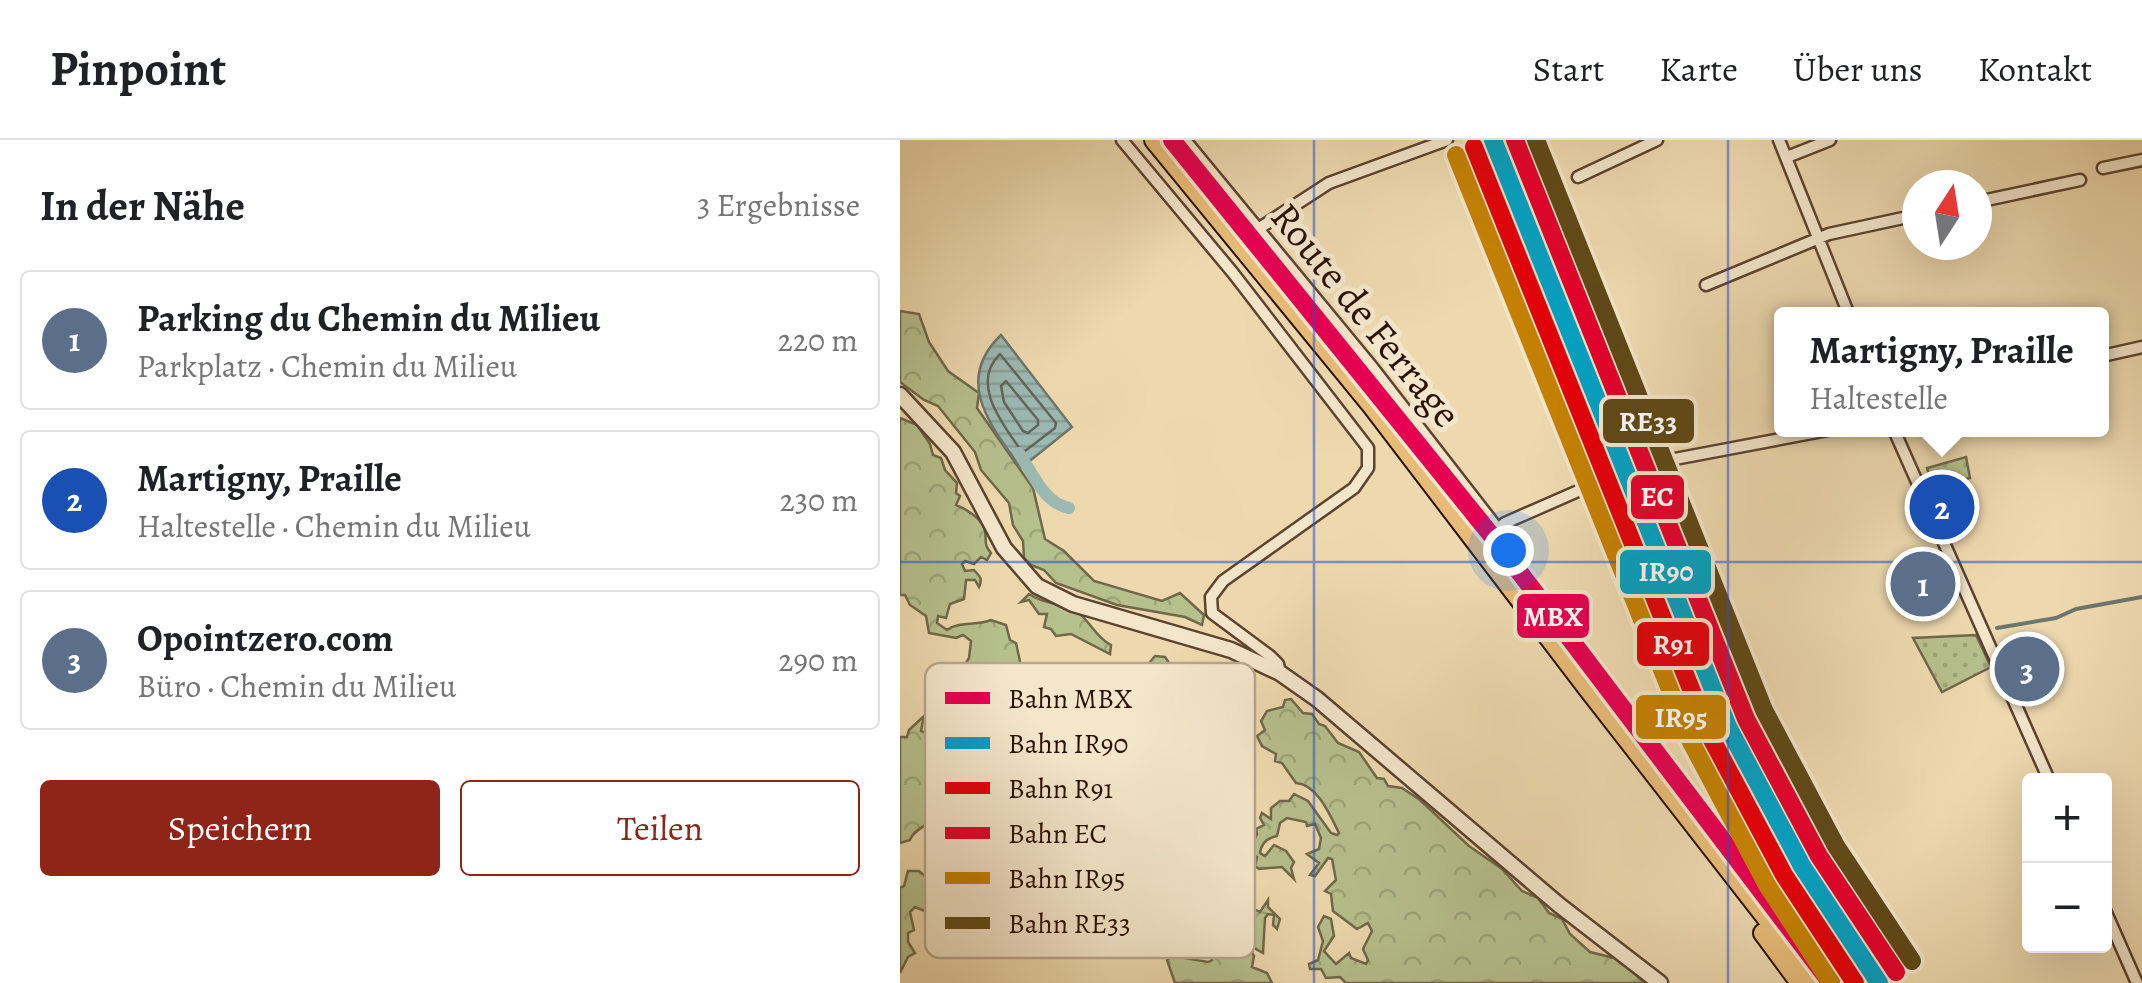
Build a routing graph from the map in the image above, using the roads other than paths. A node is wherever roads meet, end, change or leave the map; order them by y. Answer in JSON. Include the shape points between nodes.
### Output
{"nodes":[{"id":1,"x":1122,"y":140,"type":"edge"},
{"id":2,"x":1154,"y":140,"type":"edge"},
{"id":3,"x":1185,"y":140,"type":"edge"},
{"id":4,"x":1447,"y":140,"type":"edge"},
{"id":5,"x":1657,"y":140,"type":"edge"},
{"id":6,"x":1780,"y":140,"type":"edge"},
{"id":7,"x":1830,"y":140,"type":"edge"},
{"id":8,"x":1787,"y":157,"type":"junction"},
{"id":9,"x":2142,"y":160,"type":"edge"},
{"id":10,"x":2103,"y":168,"type":"dead end"},
{"id":11,"x":1578,"y":177,"type":"dead end"},
{"id":12,"x":2080,"y":180,"type":"dead end"},
{"id":13,"x":1992,"y":199,"type":"edge"},
{"id":14,"x":1902,"y":218,"type":"edge"},
{"id":15,"x":1258,"y":229,"type":"junction"},
{"id":16,"x":1818,"y":238,"type":"junction"},
{"id":17,"x":1706,"y":285,"type":"dead end"},
{"id":18,"x":1576,"y":294,"type":"dead end"},
{"id":19,"x":1846,"y":307,"type":"edge"},
{"id":20,"x":2142,"y":347,"type":"edge"},
{"id":21,"x":2109,"y":354,"type":"edge"},
{"id":22,"x":900,"y":395,"type":"edge"},
{"id":23,"x":1791,"y":437,"type":"edge"},
{"id":24,"x":1897,"y":437,"type":"edge"},
{"id":25,"x":1594,"y":484,"type":"tunnel mouth"},
{"id":26,"x":1498,"y":529,"type":"junction"},
{"id":27,"x":1480,"y":546,"type":"junction"},
{"id":28,"x":1280,"y":673,"type":"junction"},
{"id":29,"x":1588,"y":689,"type":"junction"},
{"id":30,"x":2045,"y":773,"type":"edge"},
{"id":31,"x":2112,"y":926,"type":"edge"},
{"id":32,"x":1660,"y":983,"type":"edge"},
{"id":33,"x":1800,"y":983,"type":"edge"},
{"id":34,"x":1817,"y":983,"type":"edge"},
{"id":35,"x":2137,"y":983,"type":"edge"}],
"edges":[{"from":1,"to":28,"type":"street","via":[[1368,448],[1368,468],[1354,488],[1223,581],[1211,597],[1216,617],[1270,656]]},
{"from":2,"to":27,"type":"main road"},
{"from":3,"to":15,"type":"street","name":"Route de Ferrage"},
{"from":4,"to":15,"type":"street","via":[[1329,183]]},
{"from":5,"to":11,"type":"street"},
{"from":6,"to":8,"type":"street"},
{"from":7,"to":8,"type":"street"},
{"from":8,"to":16,"type":"street"},
{"from":9,"to":10,"type":"street"},
{"from":12,"to":13,"type":"street"},
{"from":14,"to":16,"type":"street"},
{"from":15,"to":26,"type":"street","name":"Route de Ferrage"},
{"from":16,"to":17,"type":"street"},
{"from":16,"to":19,"type":"street"},
{"from":18,"to":23,"type":"street","via":[[1642,465]]},
{"from":20,"to":21,"type":"street"},
{"from":22,"to":28,"type":"street","via":[[953,452],[1004,548],[1043,591],[1222,646]]},
{"from":24,"to":30,"type":"street"},
{"from":25,"to":26,"type":"street"},
{"from":26,"to":27,"type":"street"},
{"from":27,"to":29,"type":"main road"},
{"from":28,"to":32,"type":"street"},
{"from":29,"to":33,"type":"main road"},
{"from":29,"to":34,"type":"main road"},
{"from":31,"to":35,"type":"street"}]}
